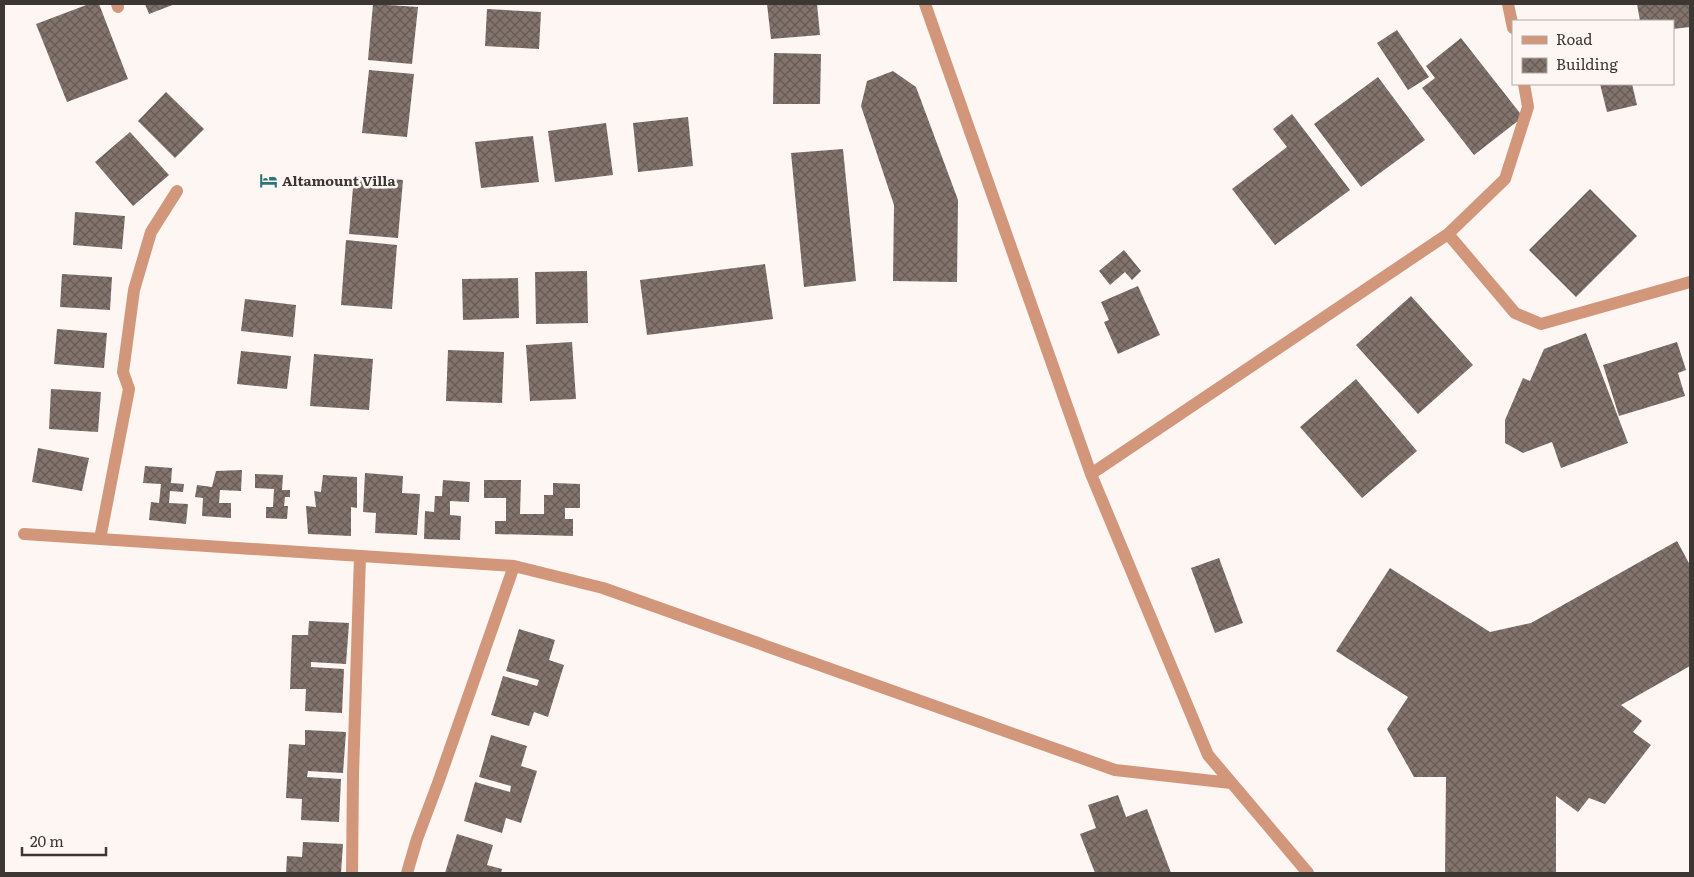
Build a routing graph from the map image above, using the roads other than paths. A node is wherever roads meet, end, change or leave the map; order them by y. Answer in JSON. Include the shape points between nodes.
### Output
{"nodes":[{"id":1,"x":925,"y":4,"type":"edge"},
{"id":2,"x":1508,"y":4,"type":"edge"},
{"id":3,"x":1512,"y":23,"type":"edge"},
{"id":4,"x":1524,"y":85,"type":"edge"},
{"id":5,"x":177,"y":191,"type":"dead end"},
{"id":6,"x":1448,"y":234,"type":"junction"},
{"id":7,"x":1690,"y":282,"type":"edge"},
{"id":8,"x":1091,"y":474,"type":"junction"},
{"id":9,"x":24,"y":534,"type":"dead end"},
{"id":10,"x":100,"y":539,"type":"junction"},
{"id":11,"x":360,"y":556,"type":"junction"},
{"id":12,"x":514,"y":566,"type":"junction"},
{"id":13,"x":1231,"y":783,"type":"junction"},
{"id":14,"x":352,"y":873,"type":"edge"},
{"id":15,"x":407,"y":873,"type":"edge"},
{"id":16,"x":1308,"y":873,"type":"edge"}],
"edges":[{"from":1,"to":8,"type":"street"},
{"from":2,"to":3,"type":"street"},
{"from":4,"to":6,"type":"street","via":[[1528,107],[1505,179]]},
{"from":5,"to":10,"type":"street","via":[[151,232],[134,290],[123,372],[129,389]]},
{"from":6,"to":7,"type":"street","via":[[1515,313],[1541,324]]},
{"from":6,"to":8,"type":"street"},
{"from":8,"to":13,"type":"street","via":[[1208,755]]},
{"from":9,"to":10,"type":"street"},
{"from":10,"to":11,"type":"street"},
{"from":11,"to":12,"type":"street"},
{"from":11,"to":14,"type":"street"},
{"from":12,"to":13,"type":"street","via":[[603,588],[1115,770]]},
{"from":12,"to":15,"type":"street"},
{"from":13,"to":16,"type":"street"}]}
